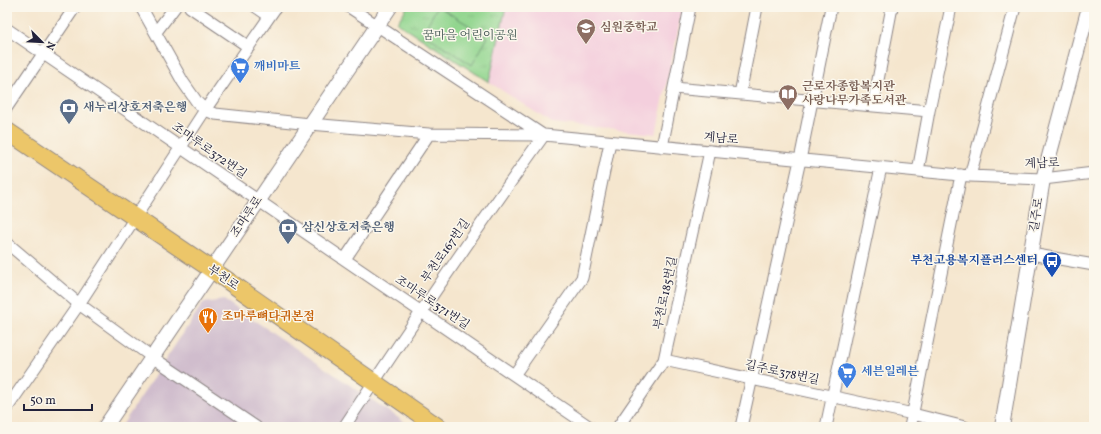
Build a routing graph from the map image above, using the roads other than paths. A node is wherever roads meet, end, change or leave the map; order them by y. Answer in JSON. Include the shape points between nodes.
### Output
{"nodes":[{"id":1,"x":75,"y":7,"type":"edge"},
{"id":2,"x":141,"y":7,"type":"edge"},
{"id":3,"x":175,"y":7,"type":"edge"},
{"id":4,"x":190,"y":7,"type":"edge"},
{"id":5,"x":256,"y":7,"type":"edge"},
{"id":6,"x":276,"y":7,"type":"edge"},
{"id":7,"x":349,"y":7,"type":"edge"},
{"id":8,"x":390,"y":7,"type":"edge"},
{"id":9,"x":690,"y":7,"type":"edge"},
{"id":10,"x":757,"y":7,"type":"edge"},
{"id":11,"x":832,"y":7,"type":"edge"},
{"id":12,"x":892,"y":7,"type":"edge"},
{"id":13,"x":951,"y":7,"type":"edge"},
{"id":14,"x":1015,"y":7,"type":"edge"},
{"id":15,"x":1089,"y":7,"type":"edge"},
{"id":16,"x":270,"y":16,"type":"junction"},
{"id":17,"x":378,"y":25,"type":"junction"},
{"id":18,"x":7,"y":29,"type":"edge"},
{"id":19,"x":156,"y":32,"type":"junction"},
{"id":20,"x":249,"y":47,"type":"junction"},
{"id":21,"x":43,"y":54,"type":"junction"},
{"id":22,"x":674,"y":88,"type":"junction"},
{"id":23,"x":740,"y":94,"type":"junction"},
{"id":24,"x":812,"y":100,"type":"junction"},
{"id":25,"x":873,"y":106,"type":"junction"},
{"id":26,"x":7,"y":107,"type":"edge"},
{"id":27,"x":205,"y":110,"type":"junction"},
{"id":28,"x":929,"y":111,"type":"junction"},
{"id":29,"x":310,"y":124,"type":"junction"},
{"id":30,"x":7,"y":131,"type":"edge"},
{"id":31,"x":429,"y":134,"type":"junction"},
{"id":32,"x":544,"y":135,"type":"junction"},
{"id":33,"x":610,"y":142,"type":"junction"},
{"id":34,"x":181,"y":147,"type":"junction"},
{"id":35,"x":662,"y":147,"type":"junction"},
{"id":36,"x":710,"y":151,"type":"junction"},
{"id":37,"x":800,"y":160,"type":"junction"},
{"id":38,"x":881,"y":168,"type":"junction"},
{"id":39,"x":918,"y":171,"type":"junction"},
{"id":40,"x":1094,"y":173,"type":"edge"},
{"id":41,"x":966,"y":176,"type":"junction"},
{"id":42,"x":1043,"y":179,"type":"junction"},
{"id":43,"x":258,"y":200,"type":"junction"},
{"id":44,"x":135,"y":218,"type":"junction"},
{"id":45,"x":7,"y":243,"type":"edge"},
{"id":46,"x":1031,"y":254,"type":"junction"},
{"id":47,"x":345,"y":259,"type":"junction"},
{"id":48,"x":1094,"y":265,"type":"edge"},
{"id":49,"x":212,"y":269,"type":"junction"},
{"id":50,"x":79,"y":304,"type":"junction"},
{"id":51,"x":421,"y":311,"type":"junction"},
{"id":52,"x":152,"y":357,"type":"junction"},
{"id":53,"x":664,"y":360,"type":"junction"},
{"id":54,"x":514,"y":375,"type":"junction"},
{"id":55,"x":751,"y":380,"type":"junction"},
{"id":56,"x":373,"y":383,"type":"junction"},
{"id":57,"x":833,"y":397,"type":"junction"},
{"id":58,"x":7,"y":408,"type":"edge"},
{"id":59,"x":913,"y":414,"type":"junction"},
{"id":60,"x":105,"y":427,"type":"edge"},
{"id":61,"x":256,"y":427,"type":"edge"},
{"id":62,"x":344,"y":427,"type":"edge"},
{"id":63,"x":438,"y":427,"type":"edge"},
{"id":64,"x":590,"y":427,"type":"edge"},
{"id":65,"x":618,"y":427,"type":"edge"},
{"id":66,"x":741,"y":427,"type":"edge"},
{"id":67,"x":826,"y":427,"type":"edge"},
{"id":68,"x":910,"y":427,"type":"edge"},
{"id":69,"x":965,"y":427,"type":"edge"},
{"id":70,"x":1002,"y":427,"type":"edge"}],
"edges":[{"from":1,"to":21,"type":"street"},
{"from":2,"to":19,"type":"street"},
{"from":3,"to":19,"type":"street"},
{"from":4,"to":20,"type":"street"},
{"from":5,"to":16,"type":"street"},
{"from":6,"to":16,"type":"street"},
{"from":7,"to":17,"type":"street","name":"계남로"},
{"from":8,"to":17,"type":"street","name":"조마루로"},
{"from":9,"to":22,"type":"street"},
{"from":10,"to":23,"type":"street"},
{"from":11,"to":24,"type":"street"},
{"from":12,"to":25,"type":"street"},
{"from":13,"to":28,"type":"street"},
{"from":14,"to":41,"type":"street"},
{"from":15,"to":42,"type":"street","name":"길주로"},
{"from":16,"to":20,"type":"street"},
{"from":17,"to":29,"type":"street","name":"조마루로"},
{"from":17,"to":32,"type":"street","name":"계남로"},
{"from":18,"to":21,"type":"street","name":"조마루로372번길"},
{"from":19,"to":27,"type":"street","via":[[183,82],[196,102]]},
{"from":20,"to":27,"type":"street"},
{"from":21,"to":26,"type":"street"},
{"from":21,"to":34,"type":"street","name":"조마루로372번길"},
{"from":22,"to":23,"type":"street"},
{"from":22,"to":35,"type":"street"},
{"from":23,"to":24,"type":"street"},
{"from":24,"to":25,"type":"street"},
{"from":24,"to":37,"type":"street"},
{"from":25,"to":28,"type":"street"},
{"from":27,"to":29,"type":"street","via":[[215,114]]},
{"from":27,"to":34,"type":"street"},
{"from":28,"to":39,"type":"street"},
{"from":29,"to":31,"type":"street"},
{"from":29,"to":43,"type":"street","name":"조마루로"},
{"from":30,"to":44,"type":"main road","name":"부천로"},
{"from":31,"to":32,"type":"street"},
{"from":31,"to":47,"type":"street"},
{"from":32,"to":33,"type":"street","name":"계남로"},
{"from":32,"to":51,"type":"street","name":"부천로167번길"},
{"from":33,"to":35,"type":"street","name":"계남로"},
{"from":33,"to":54,"type":"street","via":[[582,278]]},
{"from":34,"to":43,"type":"street","name":"조마루로372번길"},
{"from":34,"to":44,"type":"street"},
{"from":35,"to":36,"type":"street","name":"계남로"},
{"from":36,"to":37,"type":"street","name":"계남로"},
{"from":36,"to":53,"type":"street","name":"부천로185번길"},
{"from":37,"to":38,"type":"street","name":"계남로"},
{"from":37,"to":55,"type":"street"},
{"from":38,"to":39,"type":"street","name":"계남로"},
{"from":38,"to":57,"type":"street"},
{"from":39,"to":41,"type":"street","name":"계남로"},
{"from":40,"to":42,"type":"street","name":"계남로"},
{"from":41,"to":42,"type":"street","name":"계남로"},
{"from":41,"to":59,"type":"street"},
{"from":42,"to":46,"type":"street","name":"길주로"},
{"from":43,"to":47,"type":"street","name":"조마루로371번길"},
{"from":43,"to":49,"type":"street","name":"조마루로"},
{"from":44,"to":49,"type":"main road","name":"부천로"},
{"from":44,"to":50,"type":"street"},
{"from":45,"to":50,"type":"street"},
{"from":46,"to":48,"type":"street"},
{"from":46,"to":70,"type":"street","name":"길주로"},
{"from":47,"to":51,"type":"street","name":"조마루로371번길"},
{"from":49,"to":52,"type":"street","name":"조마루로"},
{"from":49,"to":56,"type":"main road","name":"부천로"},
{"from":50,"to":52,"type":"street"},
{"from":50,"to":58,"type":"street"},
{"from":51,"to":54,"type":"street","name":"조마루로371번길"},
{"from":51,"to":56,"type":"street","name":"부천로167번길"},
{"from":52,"to":60,"type":"street","name":"조마루로"},
{"from":52,"to":61,"type":"street"},
{"from":53,"to":55,"type":"street","name":"길주로378번길"},
{"from":53,"to":65,"type":"street","name":"부천로185번길"},
{"from":54,"to":64,"type":"street","name":"조마루로371번길"},
{"from":55,"to":57,"type":"street","name":"길주로378번길"},
{"from":55,"to":66,"type":"street"},
{"from":56,"to":62,"type":"street","name":"부천로167번길"},
{"from":56,"to":63,"type":"main road","name":"부천로"},
{"from":57,"to":59,"type":"street","name":"길주로378번길"},
{"from":57,"to":67,"type":"street"},
{"from":59,"to":68,"type":"street"},
{"from":59,"to":69,"type":"street","name":"길주로378번길"}]}
